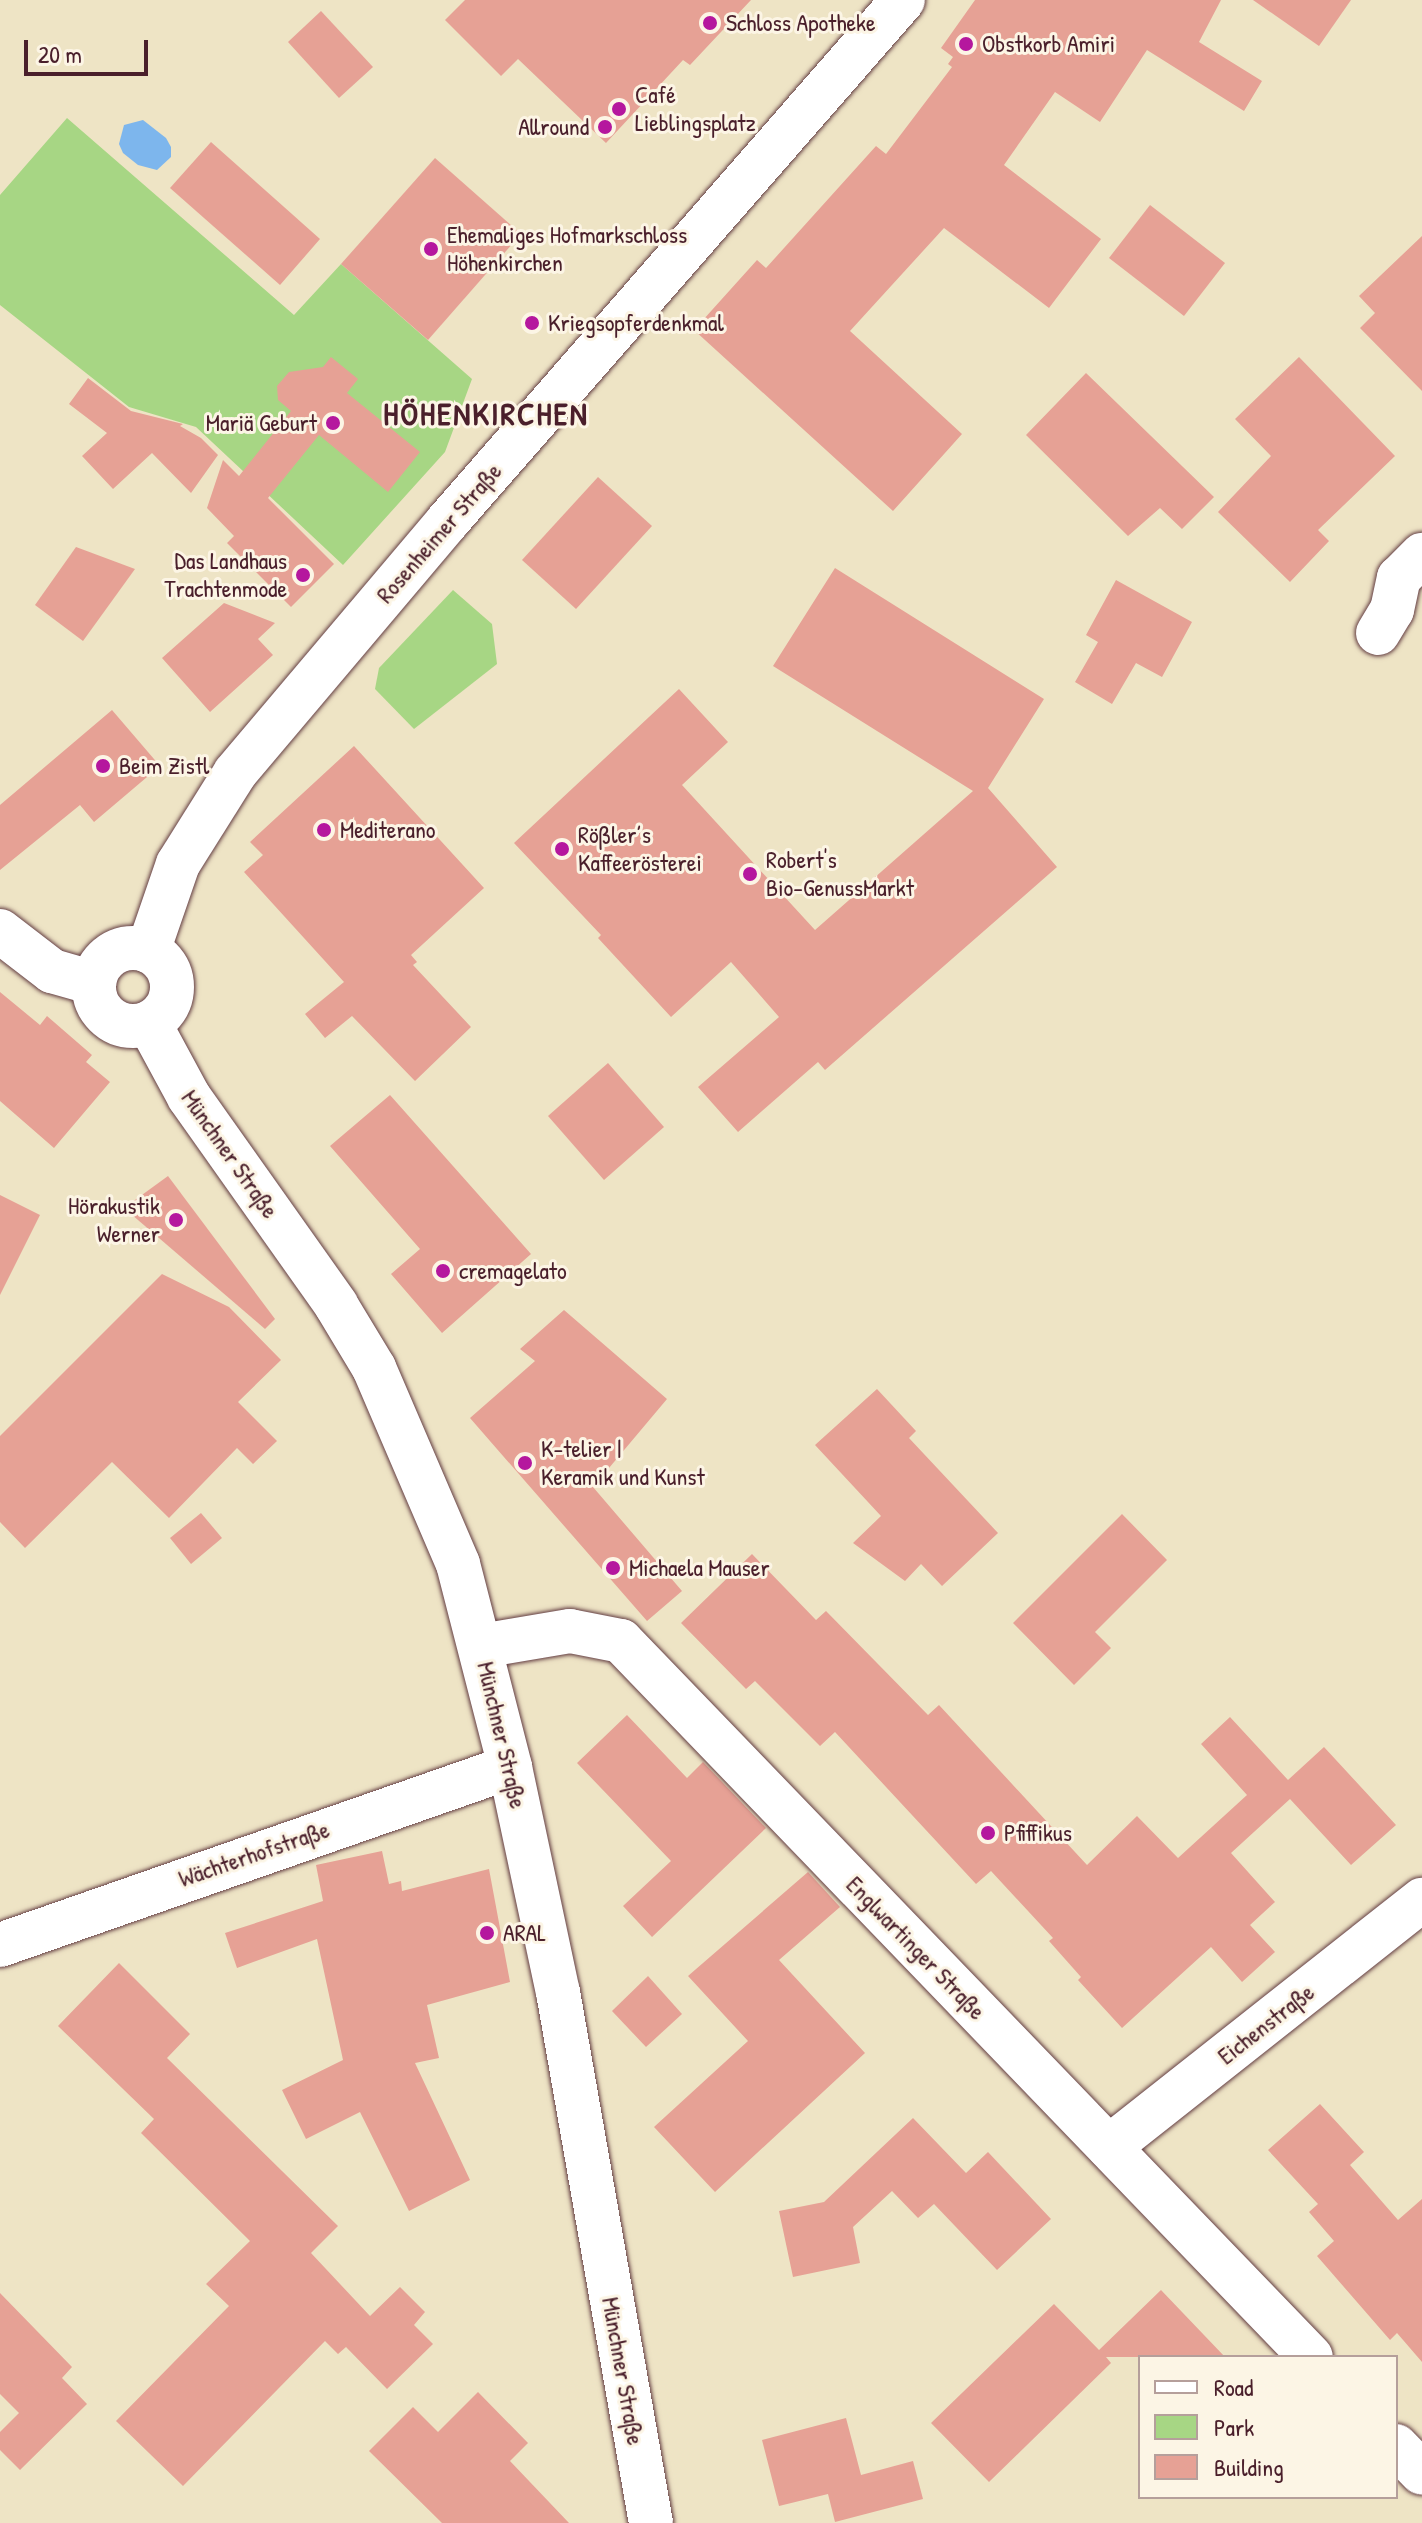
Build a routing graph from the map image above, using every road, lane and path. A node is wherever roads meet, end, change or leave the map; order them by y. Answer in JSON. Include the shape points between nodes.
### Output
{"nodes":[{"id":1,"x":903,"y":0,"type":"edge"},
{"id":2,"x":1422,"y":555,"type":"edge"},
{"id":3,"x":1378,"y":633,"type":"dead end"},
{"id":4,"x":0,"y":931,"type":"edge"},
{"id":5,"x":148,"y":951,"type":"junction"},
{"id":6,"x":94,"y":983,"type":"junction"},
{"id":7,"x":149,"y":1023,"type":"junction"},
{"id":8,"x":481,"y":1646,"type":"junction"},
{"id":9,"x":510,"y":1767,"type":"junction"},
{"id":10,"x":1422,"y":1900,"type":"edge"},
{"id":11,"x":0,"y":1945,"type":"edge"},
{"id":12,"x":1109,"y":2147,"type":"junction"},
{"id":13,"x":1309,"y":2355,"type":"edge"},
{"id":14,"x":1398,"y":2448,"type":"edge"},
{"id":15,"x":1422,"y":2473,"type":"edge"},
{"id":16,"x":651,"y":2523,"type":"edge"}],
"edges":[{"from":1,"to":5,"type":"street","name":"Rosenheimer Straße","via":[[235,773],[178,864]]},
{"from":2,"to":3,"type":"street","via":[[1399,578],[1392,610]]},
{"from":4,"to":6,"type":"street","via":[[52,971]]},
{"from":5,"to":6,"type":"street","via":[[133,948],[107,958]]},
{"from":5,"to":7,"type":"street","via":[[167,969],[171,983],[166,1009]]},
{"from":6,"to":7,"type":"street","via":[[99,1008],[108,1017],[130,1026]]},
{"from":7,"to":8,"type":"street","name":"Münchner Straße","via":[[189,1097],[336,1305],[374,1368],[458,1564]]},
{"from":8,"to":9,"type":"street","name":"Münchner Straße"},
{"from":8,"to":12,"type":"street","name":"Englwartinger Straße","via":[[570,1631],[621,1641]]},
{"from":9,"to":11,"type":"street","name":"Wächterhofstraße"},
{"from":9,"to":16,"type":"street","name":"Münchner Straße","via":[[558,1992]]},
{"from":10,"to":12,"type":"street","name":"Eichenstraße"},
{"from":12,"to":13,"type":"street","name":"Englwartinger Straße"},
{"from":14,"to":15,"type":"street"}]}
